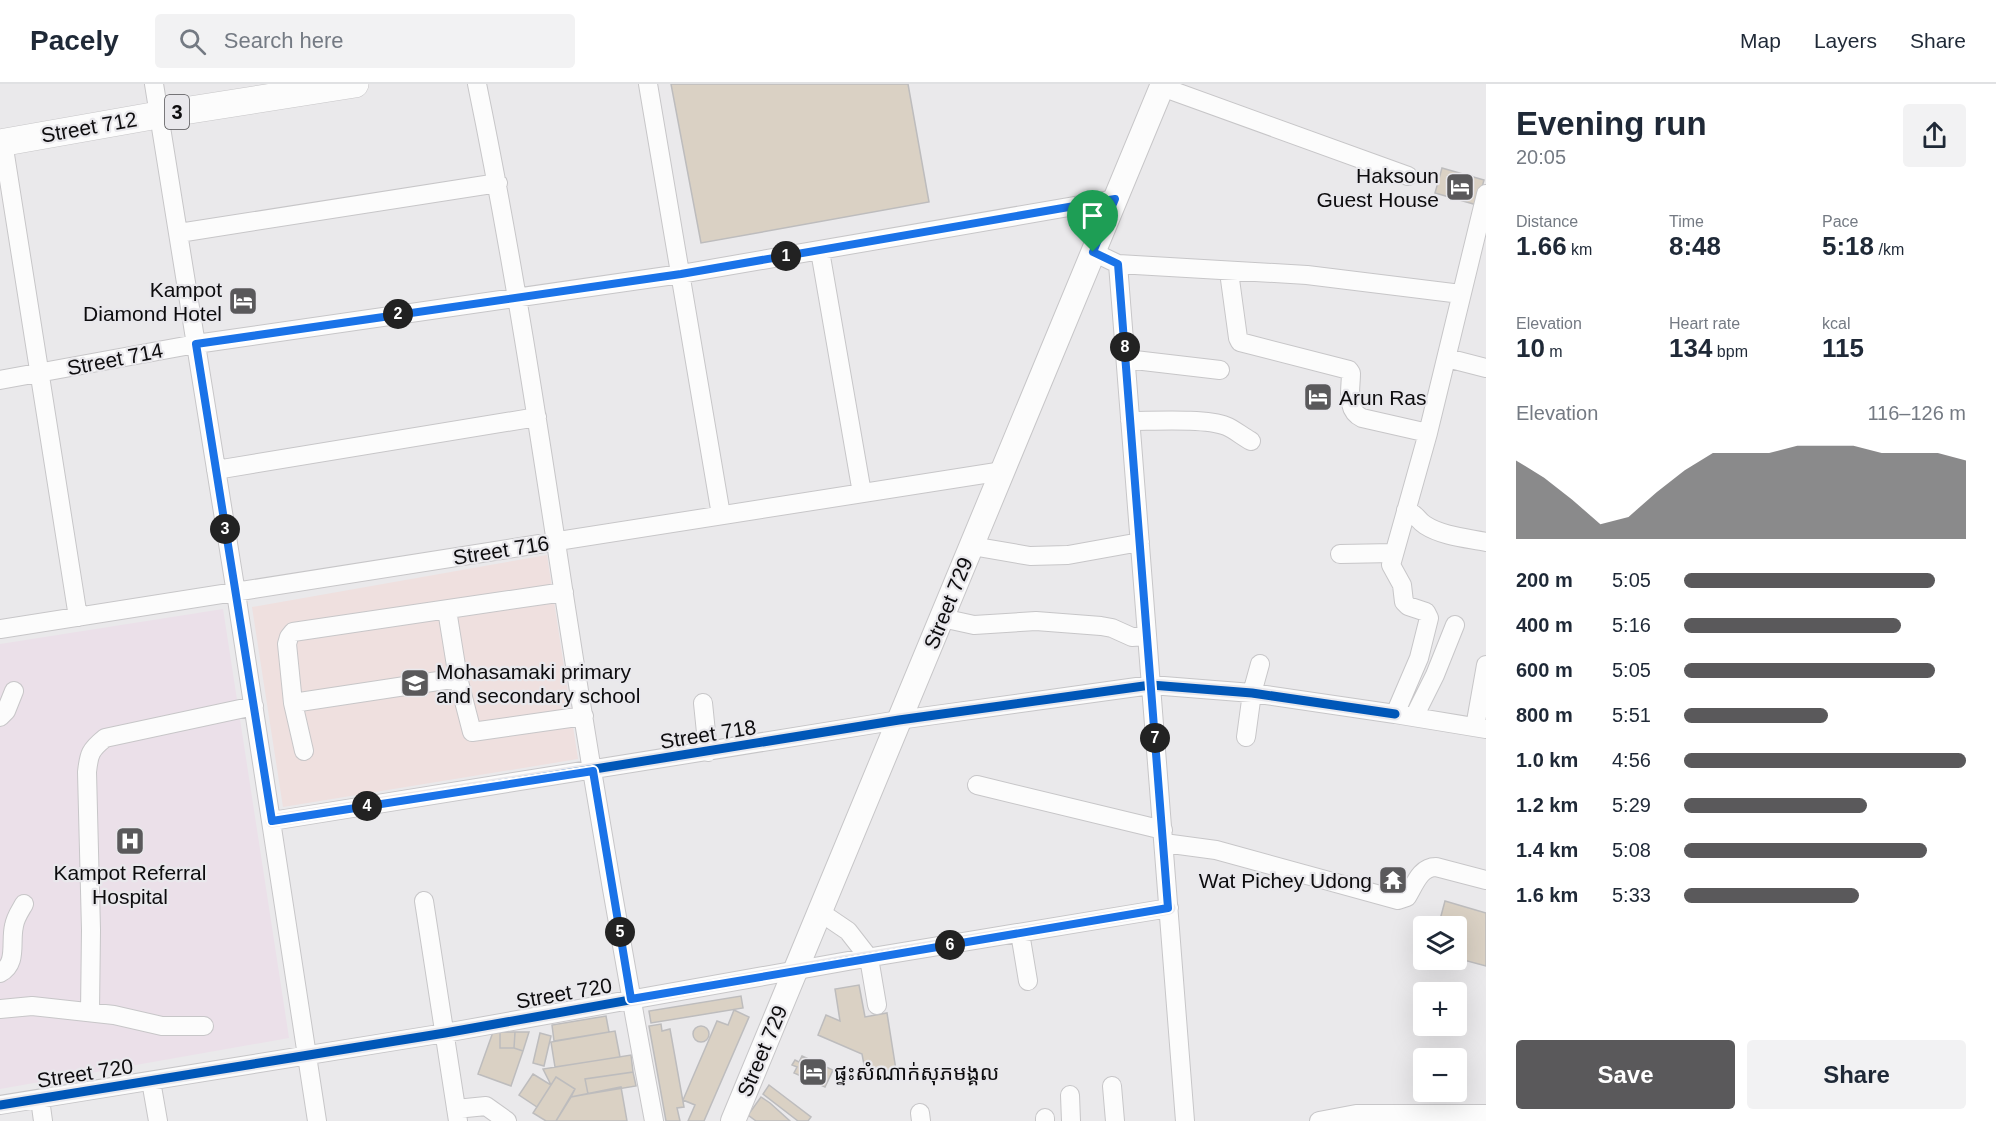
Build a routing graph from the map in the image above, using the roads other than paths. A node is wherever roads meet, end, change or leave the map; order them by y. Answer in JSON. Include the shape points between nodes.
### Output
{"nodes":[{"id":1,"x":154,"y":84,"type":"edge"},
{"id":2,"x":355,"y":84,"type":"edge"},
{"id":3,"x":477,"y":84,"type":"edge"},
{"id":4,"x":648,"y":84,"type":"edge"},
{"id":5,"x":1162,"y":85,"type":"edge"},
{"id":6,"x":291,"y":89,"type":"edge"},
{"id":7,"x":158,"y":115,"type":"junction"},
{"id":8,"x":2,"y":143,"type":"edge"},
{"id":9,"x":1408,"y":176,"type":"dead end"},
{"id":10,"x":498,"y":183,"type":"junction"},
{"id":11,"x":1486,"y":194,"type":"edge"},
{"id":12,"x":1115,"y":199,"type":"junction"},
{"id":13,"x":1481,"y":231,"type":"edge"},
{"id":14,"x":179,"y":233,"type":"junction"},
{"id":15,"x":820,"y":251,"type":"junction"},
{"id":16,"x":1093,"y":252,"type":"junction"},
{"id":17,"x":1118,"y":264,"type":"junction"},
{"id":18,"x":1229,"y":272,"type":"junction"},
{"id":19,"x":681,"y":274,"type":"junction"},
{"id":20,"x":1461,"y":294,"type":"junction"},
{"id":21,"x":516,"y":297,"type":"junction"},
{"id":22,"x":196,"y":344,"type":"junction"},
{"id":23,"x":1447,"y":358,"type":"junction"},
{"id":24,"x":1126,"y":359,"type":"junction"},
{"id":25,"x":1486,"y":368,"type":"edge"},
{"id":26,"x":1220,"y":370,"type":"dead end"},
{"id":27,"x":41,"y":373,"type":"junction"},
{"id":28,"x":0,"y":380,"type":"edge"},
{"id":29,"x":537,"y":417,"type":"junction"},
{"id":30,"x":1130,"y":421,"type":"junction"},
{"id":31,"x":1428,"y":433,"type":"junction"},
{"id":32,"x":1251,"y":441,"type":"dead end"},
{"id":33,"x":216,"y":470,"type":"junction"},
{"id":34,"x":1003,"y":471,"type":"junction"},
{"id":35,"x":862,"y":493,"type":"junction"},
{"id":36,"x":1406,"y":510,"type":"junction"},
{"id":37,"x":720,"y":515,"type":"junction"},
{"id":38,"x":557,"y":541,"type":"junction"},
{"id":39,"x":1140,"y":542,"type":"junction"},
{"id":40,"x":1486,"y":542,"type":"edge"},
{"id":41,"x":972,"y":546,"type":"junction"},
{"id":42,"x":1394,"y":553,"type":"junction"},
{"id":43,"x":1340,"y":554,"type":"dead end"},
{"id":44,"x":564,"y":592,"type":"junction"},
{"id":45,"x":236,"y":593,"type":"junction"},
{"id":46,"x":447,"y":610,"type":"junction"},
{"id":47,"x":78,"y":617,"type":"junction"},
{"id":48,"x":942,"y":618,"type":"junction"},
{"id":49,"x":1455,"y":626,"type":"dead end"},
{"id":50,"x":0,"y":629,"type":"edge"},
{"id":51,"x":1147,"y":636,"type":"junction"},
{"id":52,"x":1260,"y":664,"type":"dead end"},
{"id":53,"x":1486,"y":664,"type":"edge"},
{"id":54,"x":458,"y":678,"type":"junction"},
{"id":55,"x":1151,"y":685,"type":"junction"},
{"id":56,"x":14,"y":692,"type":"dead end"},
{"id":57,"x":1252,"y":693,"type":"junction"},
{"id":58,"x":293,"y":703,"type":"junction"},
{"id":59,"x":703,"y":703,"type":"dead end"},
{"id":60,"x":254,"y":706,"type":"junction"},
{"id":61,"x":1395,"y":714,"type":"junction"},
{"id":62,"x":584,"y":716,"type":"junction"},
{"id":63,"x":0,"y":717,"type":"edge"},
{"id":64,"x":1413,"y":717,"type":"junction"},
{"id":65,"x":899,"y":720,"type":"junction"},
{"id":66,"x":1480,"y":728,"type":"edge"},
{"id":67,"x":1246,"y":737,"type":"dead end"},
{"id":68,"x":304,"y":751,"type":"dead end"},
{"id":69,"x":708,"y":752,"type":"junction"},
{"id":70,"x":593,"y":771,"type":"junction"},
{"id":71,"x":977,"y":785,"type":"dead end"},
{"id":72,"x":272,"y":821,"type":"junction"},
{"id":73,"x":1163,"y":836,"type":"junction"},
{"id":74,"x":1486,"y":880,"type":"edge"},
{"id":75,"x":424,"y":901,"type":"dead end"},
{"id":76,"x":24,"y":904,"type":"dead end"},
{"id":77,"x":1168,"y":908,"type":"junction"},
{"id":78,"x":820,"y":912,"type":"junction"},
{"id":79,"x":1020,"y":933,"type":"junction"},
{"id":80,"x":869,"y":958,"type":"junction"},
{"id":81,"x":796,"y":970,"type":"junction"},
{"id":82,"x":0,"y":973,"type":"edge"},
{"id":83,"x":1028,"y":981,"type":"dead end"},
{"id":84,"x":631,"y":999,"type":"junction"},
{"id":85,"x":877,"y":1005,"type":"dead end"},
{"id":86,"x":0,"y":1006,"type":"edge"},
{"id":87,"x":90,"y":1012,"type":"junction"},
{"id":88,"x":204,"y":1026,"type":"dead end"},
{"id":89,"x":445,"y":1032,"type":"junction"},
{"id":90,"x":306,"y":1055,"type":"junction"},
{"id":91,"x":151,"y":1081,"type":"junction"},
{"id":92,"x":1113,"y":1086,"type":"dead end"},
{"id":93,"x":1070,"y":1095,"type":"dead end"},
{"id":94,"x":40,"y":1099,"type":"junction"},
{"id":95,"x":0,"y":1105,"type":"edge"},
{"id":96,"x":1486,"y":1114,"type":"edge"},
{"id":97,"x":457,"y":1115,"type":"edge"},
{"id":98,"x":43,"y":1121,"type":"edge"},
{"id":99,"x":158,"y":1121,"type":"edge"},
{"id":100,"x":317,"y":1121,"type":"edge"},
{"id":101,"x":507,"y":1121,"type":"edge"},
{"id":102,"x":654,"y":1121,"type":"edge"},
{"id":103,"x":733,"y":1121,"type":"edge"},
{"id":104,"x":1071,"y":1121,"type":"edge"},
{"id":105,"x":1115,"y":1121,"type":"edge"},
{"id":106,"x":1185,"y":1121,"type":"edge"},
{"id":107,"x":1319,"y":1121,"type":"edge"}],
"edges":[{"from":1,"to":7,"type":"street"},
{"from":2,"to":6,"type":"highway","name":"Street 712","number":"3"},
{"from":3,"to":10,"type":"street"},
{"from":4,"to":19,"type":"street"},
{"from":5,"to":9,"type":"street"},
{"from":5,"to":12,"type":"main road","name":"Street 729"},
{"from":6,"to":7,"type":"highway","name":"Street 712","number":"3"},
{"from":7,"to":8,"type":"highway","name":"Street 712","number":"3"},
{"from":7,"to":14,"type":"street"},
{"from":8,"to":27,"type":"street"},
{"from":10,"to":14,"type":"street"},
{"from":10,"to":21,"type":"street"},
{"from":11,"to":13,"type":"street"},
{"from":12,"to":15,"type":"street","name":"Street 714"},
{"from":12,"to":16,"type":"main road","name":"Street 729"},
{"from":13,"to":20,"type":"street"},
{"from":14,"to":22,"type":"street"},
{"from":15,"to":19,"type":"street","name":"Street 714"},
{"from":15,"to":35,"type":"street"},
{"from":16,"to":17,"type":"street"},
{"from":16,"to":34,"type":"main road","name":"Street 729"},
{"from":17,"to":18,"type":"street"},
{"from":17,"to":24,"type":"street"},
{"from":18,"to":20,"type":"street","via":[[1317,276]]},
{"from":18,"to":31,"type":"street","via":[[1240,342],[1349,370],[1354,415]]},
{"from":19,"to":21,"type":"street","name":"Street 714"},
{"from":19,"to":37,"type":"street"},
{"from":20,"to":23,"type":"street"},
{"from":21,"to":22,"type":"street","name":"Street 714"},
{"from":21,"to":29,"type":"street"},
{"from":22,"to":27,"type":"street","name":"Street 714"},
{"from":22,"to":33,"type":"street"},
{"from":23,"to":25,"type":"street"},
{"from":23,"to":31,"type":"street"},
{"from":24,"to":26,"type":"street"},
{"from":24,"to":30,"type":"street"},
{"from":27,"to":28,"type":"street","name":"Street 714"},
{"from":27,"to":47,"type":"street"},
{"from":29,"to":33,"type":"street"},
{"from":29,"to":38,"type":"street"},
{"from":30,"to":32,"type":"street","via":[[1218,424]]},
{"from":30,"to":39,"type":"street"},
{"from":31,"to":36,"type":"street"},
{"from":33,"to":45,"type":"street"},
{"from":34,"to":35,"type":"street","name":"Street 716"},
{"from":34,"to":41,"type":"main road","name":"Street 729"},
{"from":35,"to":37,"type":"street","name":"Street 716"},
{"from":36,"to":40,"type":"street","via":[[1424,525],[1443,533]]},
{"from":36,"to":42,"type":"street"},
{"from":37,"to":38,"type":"street","name":"Street 716"},
{"from":38,"to":44,"type":"street"},
{"from":38,"to":45,"type":"street","name":"Street 716"},
{"from":39,"to":41,"type":"street","via":[[1068,555],[1030,556]]},
{"from":39,"to":51,"type":"street"},
{"from":41,"to":48,"type":"main road","name":"Street 729"},
{"from":42,"to":43,"type":"street"},
{"from":42,"to":61,"type":"street","via":[[1392,570],[1402,585],[1404,602],[1426,612],[1429,618],[1419,658]]},
{"from":44,"to":46,"type":"street"},
{"from":44,"to":62,"type":"street"},
{"from":45,"to":47,"type":"street","name":"Street 716"},
{"from":45,"to":60,"type":"street"},
{"from":46,"to":54,"type":"street"},
{"from":46,"to":58,"type":"street","via":[[293,632],[286,644]]},
{"from":47,"to":50,"type":"street","name":"Street 716"},
{"from":48,"to":51,"type":"street","via":[[974,625],[1036,621],[1101,626],[1132,636]]},
{"from":48,"to":65,"type":"main road","name":"Street 729"},
{"from":49,"to":64,"type":"street"},
{"from":51,"to":55,"type":"street"},
{"from":52,"to":57,"type":"street"},
{"from":53,"to":66,"type":"street"},
{"from":54,"to":58,"type":"street"},
{"from":54,"to":62,"type":"street","via":[[472,732]]},
{"from":55,"to":57,"type":"street","name":"Street 718"},
{"from":55,"to":65,"type":"street","name":"Street 718"},
{"from":55,"to":73,"type":"street"},
{"from":56,"to":63,"type":"street"},
{"from":57,"to":61,"type":"street","name":"Street 718"},
{"from":57,"to":67,"type":"street"},
{"from":58,"to":68,"type":"street"},
{"from":59,"to":69,"type":"street"},
{"from":60,"to":72,"type":"street"},
{"from":60,"to":87,"type":"street","via":[[105,738],[93,747],[87,772]]},
{"from":61,"to":64,"type":"street","name":"Street 718"},
{"from":62,"to":70,"type":"street"},
{"from":64,"to":66,"type":"street","name":"Street 718"},
{"from":65,"to":69,"type":"street","name":"Street 718"},
{"from":65,"to":78,"type":"main road","name":"Street 729"},
{"from":69,"to":70,"type":"street","name":"Street 718"},
{"from":70,"to":72,"type":"street","name":"Street 718"},
{"from":70,"to":84,"type":"street"},
{"from":71,"to":73,"type":"street"},
{"from":72,"to":90,"type":"street"},
{"from":73,"to":74,"type":"street","via":[[1398,900],[1407,897],[1423,870],[1429,867]]},
{"from":73,"to":77,"type":"street"},
{"from":75,"to":89,"type":"street"},
{"from":76,"to":82,"type":"street","via":[[13,926],[10,963]]},
{"from":77,"to":79,"type":"street","name":"Street 720"},
{"from":77,"to":106,"type":"street"},
{"from":78,"to":80,"type":"street","via":[[848,931]]},
{"from":78,"to":81,"type":"main road","name":"Street 729"},
{"from":79,"to":80,"type":"street","name":"Street 720"},
{"from":79,"to":83,"type":"street"},
{"from":80,"to":81,"type":"street","name":"Street 720"},
{"from":80,"to":85,"type":"street"},
{"from":81,"to":84,"type":"street","name":"Street 720"},
{"from":81,"to":103,"type":"main road","name":"Street 729"},
{"from":84,"to":89,"type":"street","name":"Street 720"},
{"from":84,"to":102,"type":"street"},
{"from":86,"to":87,"type":"street"},
{"from":87,"to":88,"type":"street","via":[[162,1026]]},
{"from":89,"to":90,"type":"street","name":"Street 720"},
{"from":89,"to":97,"type":"street"},
{"from":90,"to":91,"type":"street","name":"Street 720"},
{"from":90,"to":100,"type":"street"},
{"from":91,"to":94,"type":"street","name":"Street 720"},
{"from":91,"to":99,"type":"street"},
{"from":92,"to":105,"type":"street"},
{"from":93,"to":104,"type":"street"},
{"from":94,"to":95,"type":"street","name":"Street 720"},
{"from":94,"to":98,"type":"street"},
{"from":96,"to":107,"type":"street","via":[[1356,1114]]},
{"from":97,"to":101,"type":"street","via":[[486,1106]]}]}
